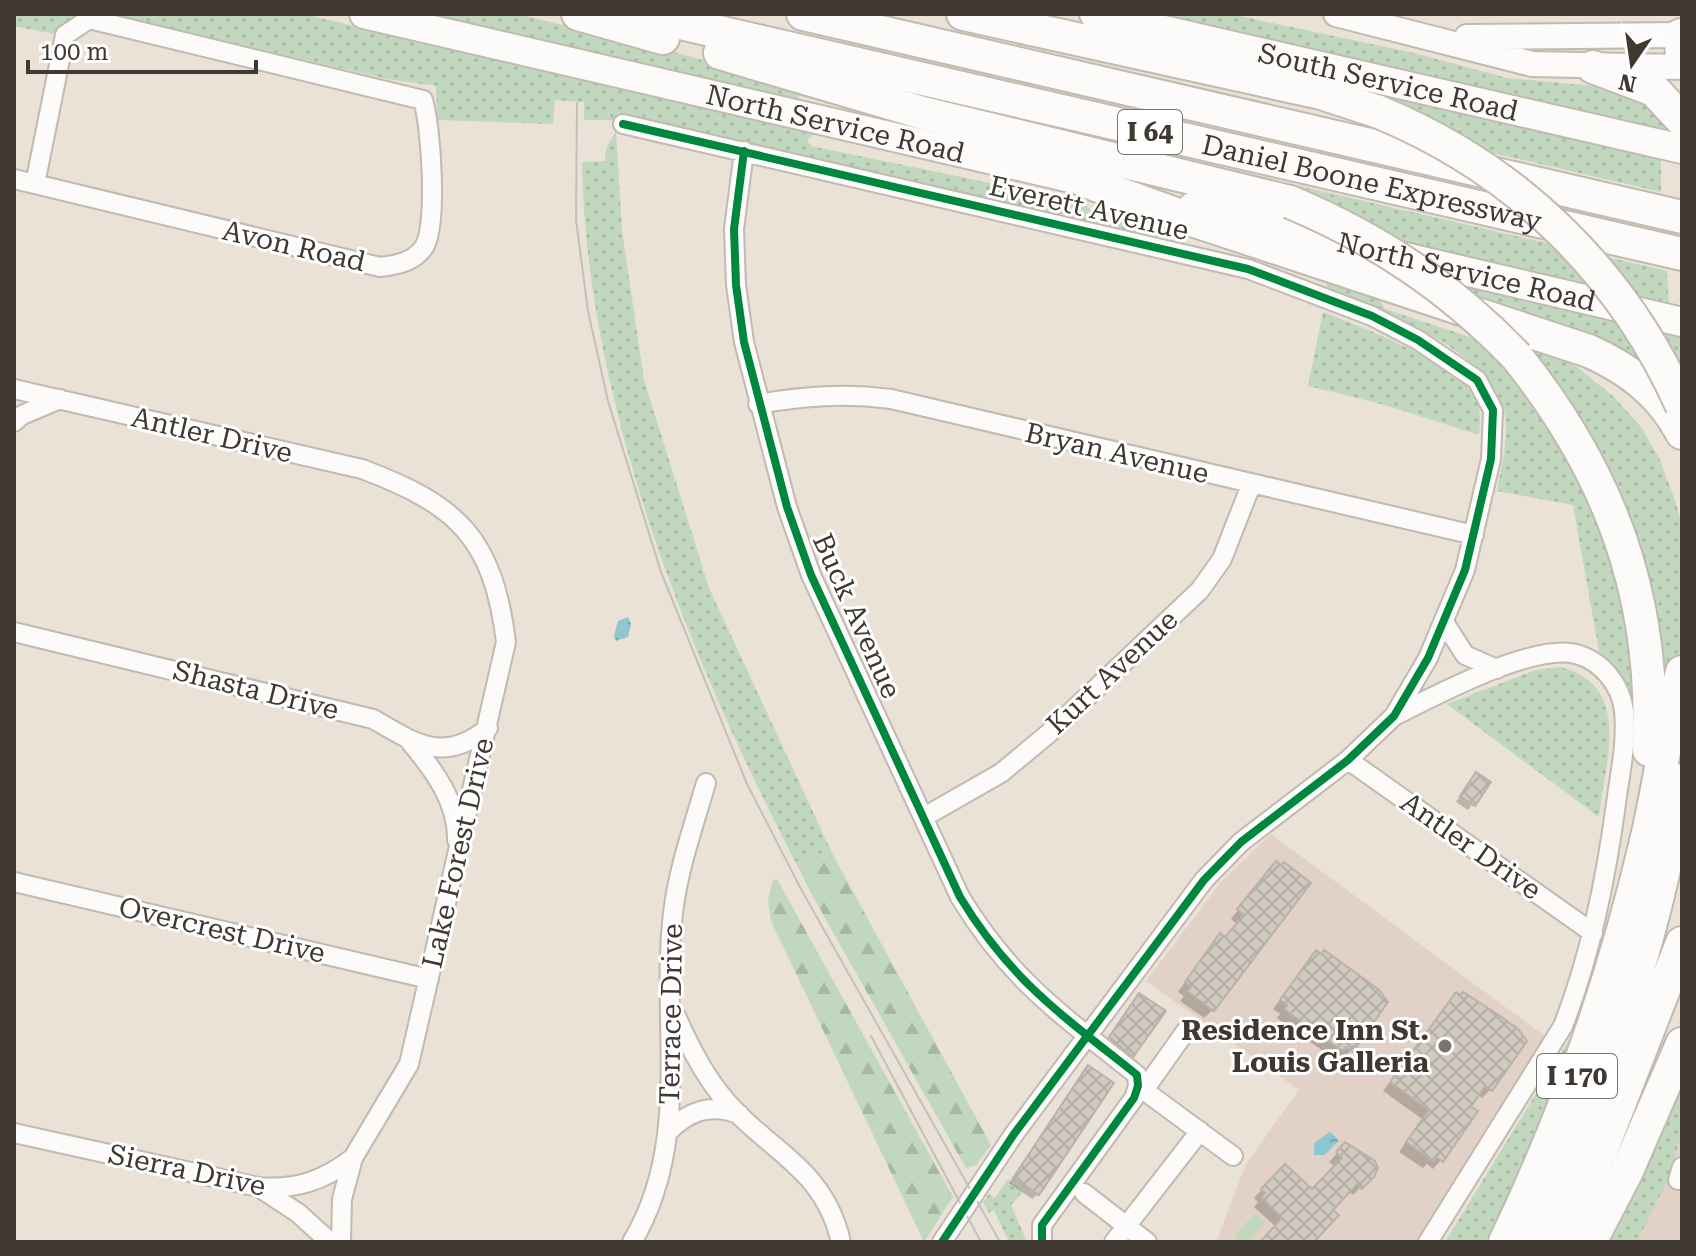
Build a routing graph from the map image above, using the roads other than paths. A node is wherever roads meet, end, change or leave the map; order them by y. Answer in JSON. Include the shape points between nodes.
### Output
{"nodes":[{"id":1,"x":364,"y":14,"type":"edge"},
{"id":2,"x":578,"y":14,"type":"edge"},
{"id":3,"x":641,"y":14,"type":"edge"},
{"id":4,"x":803,"y":14,"type":"edge"},
{"id":5,"x":963,"y":14,"type":"edge"},
{"id":6,"x":1094,"y":14,"type":"edge"},
{"id":7,"x":1336,"y":14,"type":"edge"},
{"id":8,"x":1682,"y":35,"type":"edge"},
{"id":9,"x":1436,"y":37,"type":"junction"},
{"id":10,"x":1682,"y":64,"type":"edge"},
{"id":11,"x":1593,"y":67,"type":"junction"},
{"id":12,"x":1682,"y":120,"type":"edge"},
{"id":13,"x":623,"y":124,"type":"dead end"},
{"id":14,"x":1682,"y":149,"type":"edge"},
{"id":15,"x":744,"y":151,"type":"junction"},
{"id":16,"x":14,"y":179,"type":"edge"},
{"id":17,"x":1085,"y":181,"type":"junction"},
{"id":18,"x":35,"y":184,"type":"junction"},
{"id":19,"x":1669,"y":214,"type":"edge"},
{"id":20,"x":1670,"y":251,"type":"edge"},
{"id":21,"x":1672,"y":319,"type":"edge"},
{"id":22,"x":14,"y":389,"type":"edge"},
{"id":23,"x":60,"y":399,"type":"junction"},
{"id":24,"x":758,"y":404,"type":"junction"},
{"id":25,"x":1682,"y":406,"type":"edge"},
{"id":26,"x":14,"y":422,"type":"edge"},
{"id":27,"x":1682,"y":433,"type":"edge"},
{"id":28,"x":1251,"y":485,"type":"junction"},
{"id":29,"x":407,"y":486,"type":"joint"},
{"id":30,"x":1474,"y":535,"type":"junction"},
{"id":31,"x":1444,"y":622,"type":"junction"},
{"id":32,"x":14,"y":632,"type":"edge"},
{"id":33,"x":1497,"y":669,"type":"junction"},
{"id":34,"x":1682,"y":672,"type":"edge"},
{"id":35,"x":1394,"y":716,"type":"junction"},
{"id":36,"x":488,"y":728,"type":"junction"},
{"id":37,"x":406,"y":738,"type":"junction"},
{"id":38,"x":1348,"y":760,"type":"junction"},
{"id":39,"x":1682,"y":780,"type":"edge"},
{"id":40,"x":706,"y":783,"type":"dead end"},
{"id":41,"x":924,"y":817,"type":"junction"},
{"id":42,"x":457,"y":860,"type":"junction"},
{"id":43,"x":14,"y":882,"type":"edge"},
{"id":44,"x":1682,"y":885,"type":"edge"},
{"id":45,"x":1628,"y":903,"type":"junction"},
{"id":46,"x":1593,"y":933,"type":"junction"},
{"id":47,"x":1682,"y":943,"type":"edge"},
{"id":48,"x":429,"y":979,"type":"junction"},
{"id":49,"x":673,"y":1010,"type":"junction"},
{"id":50,"x":1188,"y":1028,"type":"dead end"},
{"id":51,"x":1089,"y":1036,"type":"junction"},
{"id":52,"x":1682,"y":1044,"type":"edge"},
{"id":53,"x":1634,"y":1070,"type":"junction"},
{"id":54,"x":1141,"y":1088,"type":"junction"},
{"id":55,"x":739,"y":1114,"type":"junction"},
{"id":56,"x":1200,"y":1131,"type":"junction"},
{"id":57,"x":14,"y":1133,"type":"edge"},
{"id":58,"x":667,"y":1133,"type":"junction"},
{"id":59,"x":1233,"y":1156,"type":"dead end"},
{"id":60,"x":353,"y":1158,"type":"junction"},
{"id":61,"x":258,"y":1187,"type":"junction"},
{"id":62,"x":1084,"y":1193,"type":"dead end"},
{"id":63,"x":1126,"y":1226,"type":"junction"},
{"id":64,"x":330,"y":1242,"type":"edge"},
{"id":65,"x":341,"y":1242,"type":"edge"},
{"id":66,"x":632,"y":1242,"type":"edge"},
{"id":67,"x":841,"y":1242,"type":"edge"},
{"id":68,"x":942,"y":1242,"type":"edge"},
{"id":69,"x":1042,"y":1242,"type":"edge"},
{"id":70,"x":1114,"y":1242,"type":"edge"},
{"id":71,"x":1147,"y":1242,"type":"edge"},
{"id":72,"x":1428,"y":1242,"type":"edge"},
{"id":73,"x":1505,"y":1242,"type":"edge"},
{"id":74,"x":1531,"y":1242,"type":"edge"},
{"id":75,"x":1557,"y":1242,"type":"edge"},
{"id":76,"x":1590,"y":1242,"type":"edge"}],
"edges":[{"from":1,"to":17,"type":"main road","name":"North Service Road"},
{"from":2,"to":45,"type":"highway","bridge":true,"via":[[923,113],[1290,202],[1410,263],[1473,313],[1517,357],[1559,412],[1603,491],[1624,548],[1641,614],[1650,726]]},
{"from":3,"to":20,"type":"highway","name":"Daniel Boone Expressway","number":"I 64"},
{"from":4,"to":19,"type":"highway","name":"Daniel Boone Expressway","number":"I 64"},
{"from":5,"to":25,"type":"highway","bridge":true,"via":[[1321,93],[1428,134],[1480,164],[1559,227],[1630,311]]},
{"from":6,"to":14,"type":"main road","name":"South Service Road"},
{"from":7,"to":9,"type":"main road"},
{"from":8,"to":9,"type":"main road"},
{"from":8,"to":10,"type":"highway"},
{"from":9,"to":11,"type":"main road","via":[[1532,64]]},
{"from":10,"to":11,"type":"main road"},
{"from":11,"to":12,"type":"highway","via":[[1654,90]]},
{"from":13,"to":15,"type":"street","name":"Everett Avenue"},
{"from":15,"to":24,"type":"street","name":"Buck Avenue","via":[[734,229],[736,285]]},
{"from":15,"to":30,"type":"street","name":"Everett Avenue","via":[[1201,256],[1372,316],[1458,364],[1489,398],[1494,424],[1491,459]]},
{"from":16,"to":18,"type":"street","name":"Avon Road"},
{"from":17,"to":21,"type":"main road","name":"North Service Road"},
{"from":17,"to":27,"type":"highway","via":[[1589,351],[1638,378]]},
{"from":18,"to":18,"type":"street","name":"Avon Road","via":[[65,35],[81,22],[98,20],[423,100],[431,227],[423,248],[404,263],[380,267]]},
{"from":22,"to":23,"type":"street","name":"Antler Drive"},
{"from":23,"to":26,"type":"street"},
{"from":23,"to":29,"type":"street","name":"Antler Drive","via":[[362,469]]},
{"from":24,"to":28,"type":"street","name":"Bryan Avenue","via":[[836,394],[891,399]]},
{"from":24,"to":41,"type":"street","name":"Buck Avenue","via":[[811,575]]},
{"from":28,"to":30,"type":"street","name":"Bryan Avenue"},
{"from":28,"to":41,"type":"street","name":"Kurt Avenue","via":[[1222,559],[1200,590],[1001,773]]},
{"from":29,"to":36,"type":"street","name":"Lake Forest Drive","via":[[442,506],[472,536],[500,595],[506,642]]},
{"from":30,"to":31,"type":"street"},
{"from":31,"to":33,"type":"street","via":[[1465,655]]},
{"from":31,"to":35,"type":"street"},
{"from":32,"to":37,"type":"street","name":"Shasta Drive","via":[[373,719]]},
{"from":33,"to":35,"type":"street"},
{"from":33,"to":46,"type":"street","via":[[1574,653],[1599,666],[1616,685],[1624,711],[1622,758]]},
{"from":34,"to":45,"type":"highway"},
{"from":35,"to":38,"type":"street"},
{"from":36,"to":37,"type":"street","name":"Shasta Drive","via":[[474,739],[442,749]]},
{"from":36,"to":42,"type":"street","name":"Lake Forest Drive"},
{"from":37,"to":42,"type":"street","via":[[452,805]]},
{"from":38,"to":46,"type":"street","name":"Antler Drive"},
{"from":38,"to":51,"type":"street","via":[[1279,809],[1213,871]]},
{"from":39,"to":74,"type":"highway","via":[[1654,914],[1615,1047]]},
{"from":40,"to":49,"type":"street","name":"Terrace Drive","via":[[673,911]]},
{"from":41,"to":51,"type":"street","name":"Buck Avenue","via":[[960,897],[986,939],[1039,998]]},
{"from":42,"to":48,"type":"street","name":"Lake Forest Drive"},
{"from":43,"to":48,"type":"street","name":"Overcrest Drive"},
{"from":44,"to":53,"type":"highway"},
{"from":45,"to":73,"type":"highway","number":"I 170","via":[[1579,1069]]},
{"from":46,"to":72,"type":"street","via":[[1563,1026]]},
{"from":47,"to":53,"type":"highway"},
{"from":48,"to":60,"type":"street","name":"Lake Forest Drive","via":[[409,1064]]},
{"from":49,"to":55,"type":"street","via":[[715,1088]]},
{"from":49,"to":58,"type":"street","name":"Terrace Drive"},
{"from":50,"to":54,"type":"street"},
{"from":51,"to":54,"type":"street","name":"Buck Avenue","via":[[1137,1075]]},
{"from":51,"to":68,"type":"street","via":[[1014,1134]]},
{"from":52,"to":76,"type":"highway"},
{"from":53,"to":75,"type":"highway","number":"I 170"},
{"from":54,"to":56,"type":"street","name":"Buck Avenue"},
{"from":54,"to":69,"type":"street","via":[[1042,1225]]},
{"from":55,"to":58,"type":"street","via":[[706,1108],[687,1115]]},
{"from":55,"to":67,"type":"street","via":[[798,1163],[822,1192]]},
{"from":56,"to":59,"type":"street","name":"Buck Avenue"},
{"from":56,"to":63,"type":"street"},
{"from":57,"to":61,"type":"street","name":"Sierra Drive"},
{"from":58,"to":66,"type":"street","name":"Terrace Drive","via":[[651,1199]]},
{"from":60,"to":61,"type":"street","name":"Sierra Drive","via":[[311,1183],[285,1189]]},
{"from":60,"to":65,"type":"street","name":"Lake Forest Drive","via":[[342,1199]]},
{"from":61,"to":64,"type":"street"},
{"from":62,"to":63,"type":"street"},
{"from":63,"to":70,"type":"street"},
{"from":63,"to":71,"type":"street"}]}
